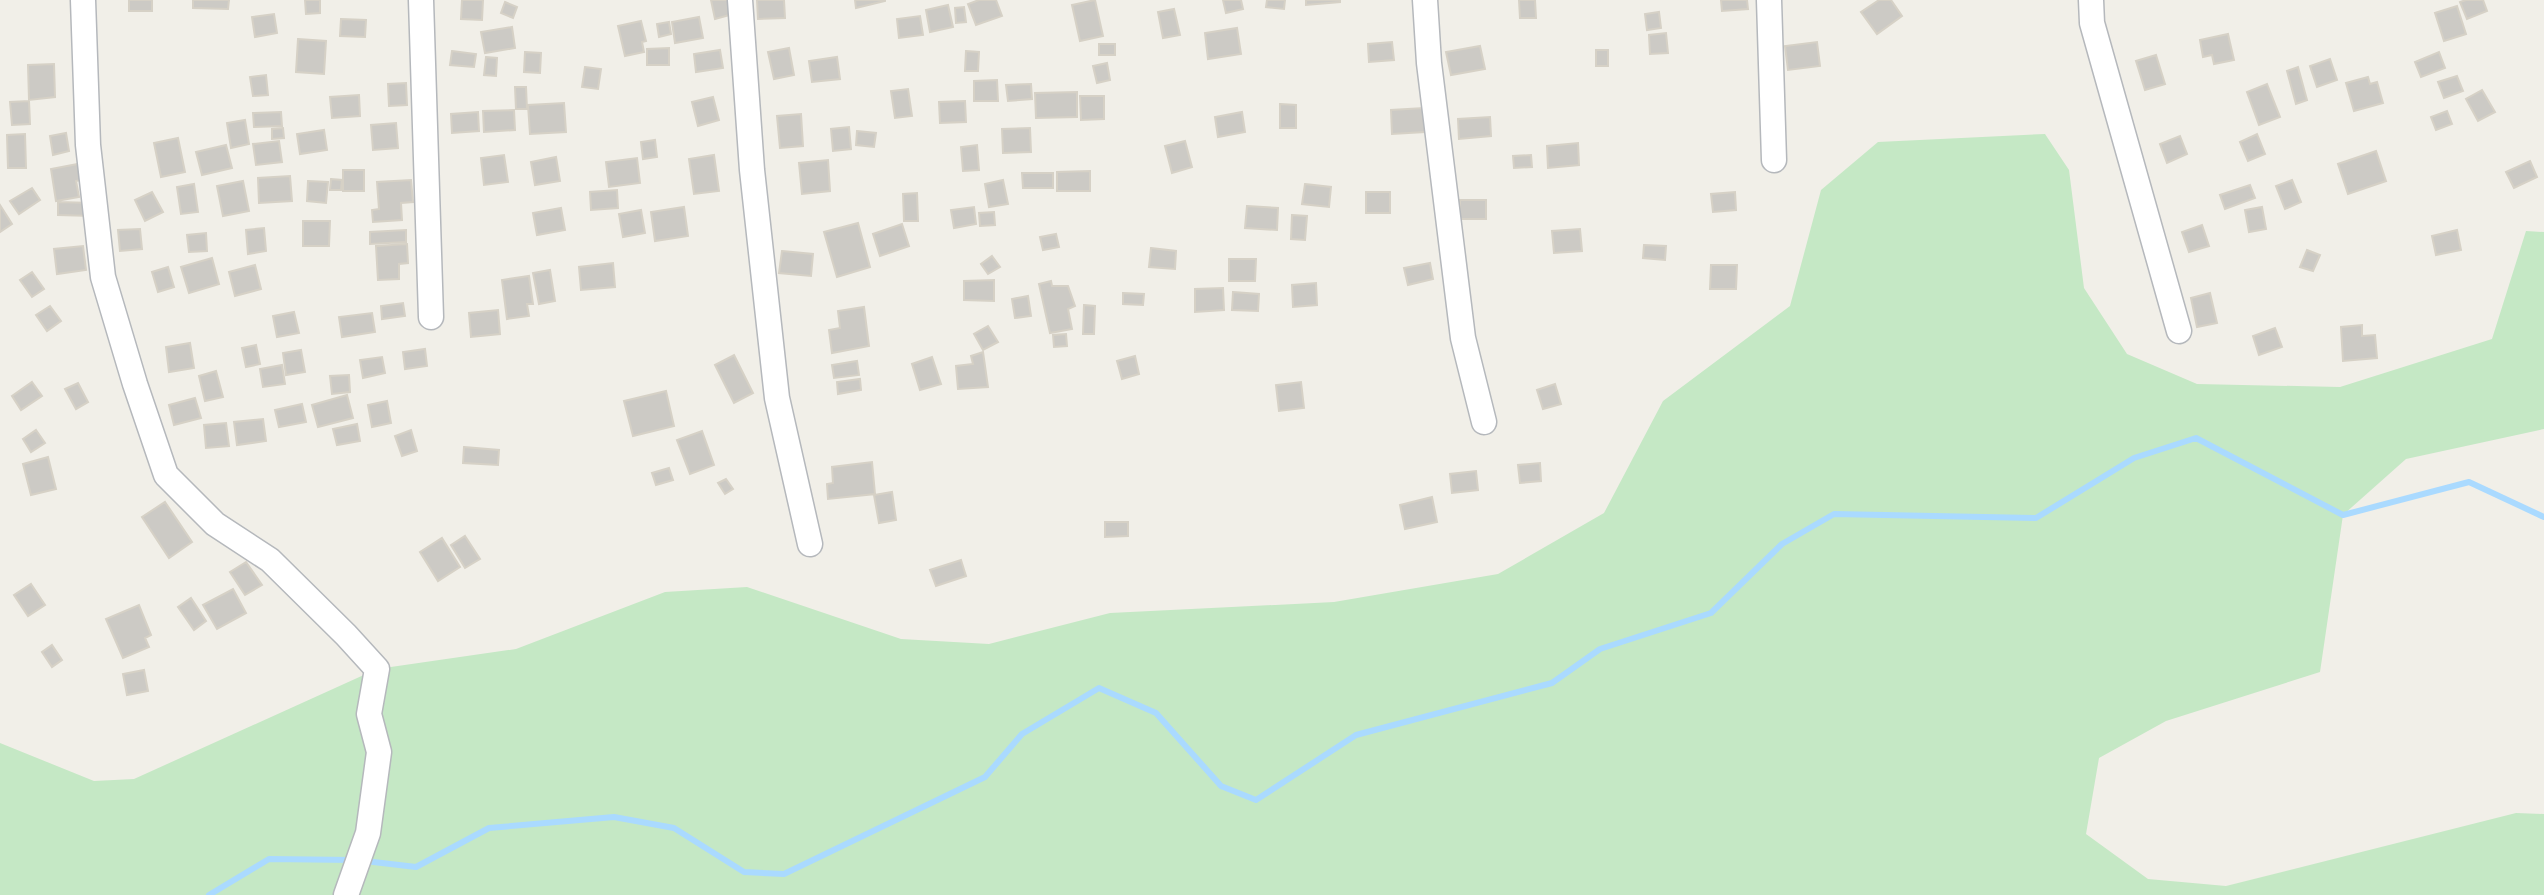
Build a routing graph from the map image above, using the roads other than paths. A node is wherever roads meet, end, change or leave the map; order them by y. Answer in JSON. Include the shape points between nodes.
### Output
{"nodes":[{"id":1,"x":83,"y":0,"type":"edge"},
{"id":2,"x":421,"y":0,"type":"edge"},
{"id":3,"x":740,"y":0,"type":"edge"},
{"id":4,"x":1425,"y":0,"type":"edge"},
{"id":5,"x":1769,"y":0,"type":"edge"},
{"id":6,"x":2091,"y":0,"type":"edge"},
{"id":7,"x":1774,"y":160,"type":"dead end"},
{"id":8,"x":431,"y":317,"type":"dead end"},
{"id":9,"x":2179,"y":331,"type":"dead end"},
{"id":10,"x":1484,"y":422,"type":"dead end"},
{"id":11,"x":810,"y":544,"type":"dead end"},
{"id":12,"x":346,"y":895,"type":"edge"}],
"edges":[{"from":1,"to":12,"type":"street","via":[[88,145],[103,277],[166,475],[215,524],[270,560],[377,669],[369,714],[378,765],[368,833]]},
{"from":2,"to":8,"type":"street"},
{"from":3,"to":11,"type":"street","via":[[777,398]]},
{"from":4,"to":10,"type":"street","via":[[1463,338]]},
{"from":5,"to":7,"type":"street"},
{"from":6,"to":9,"type":"street","via":[[2092,23]]}]}
